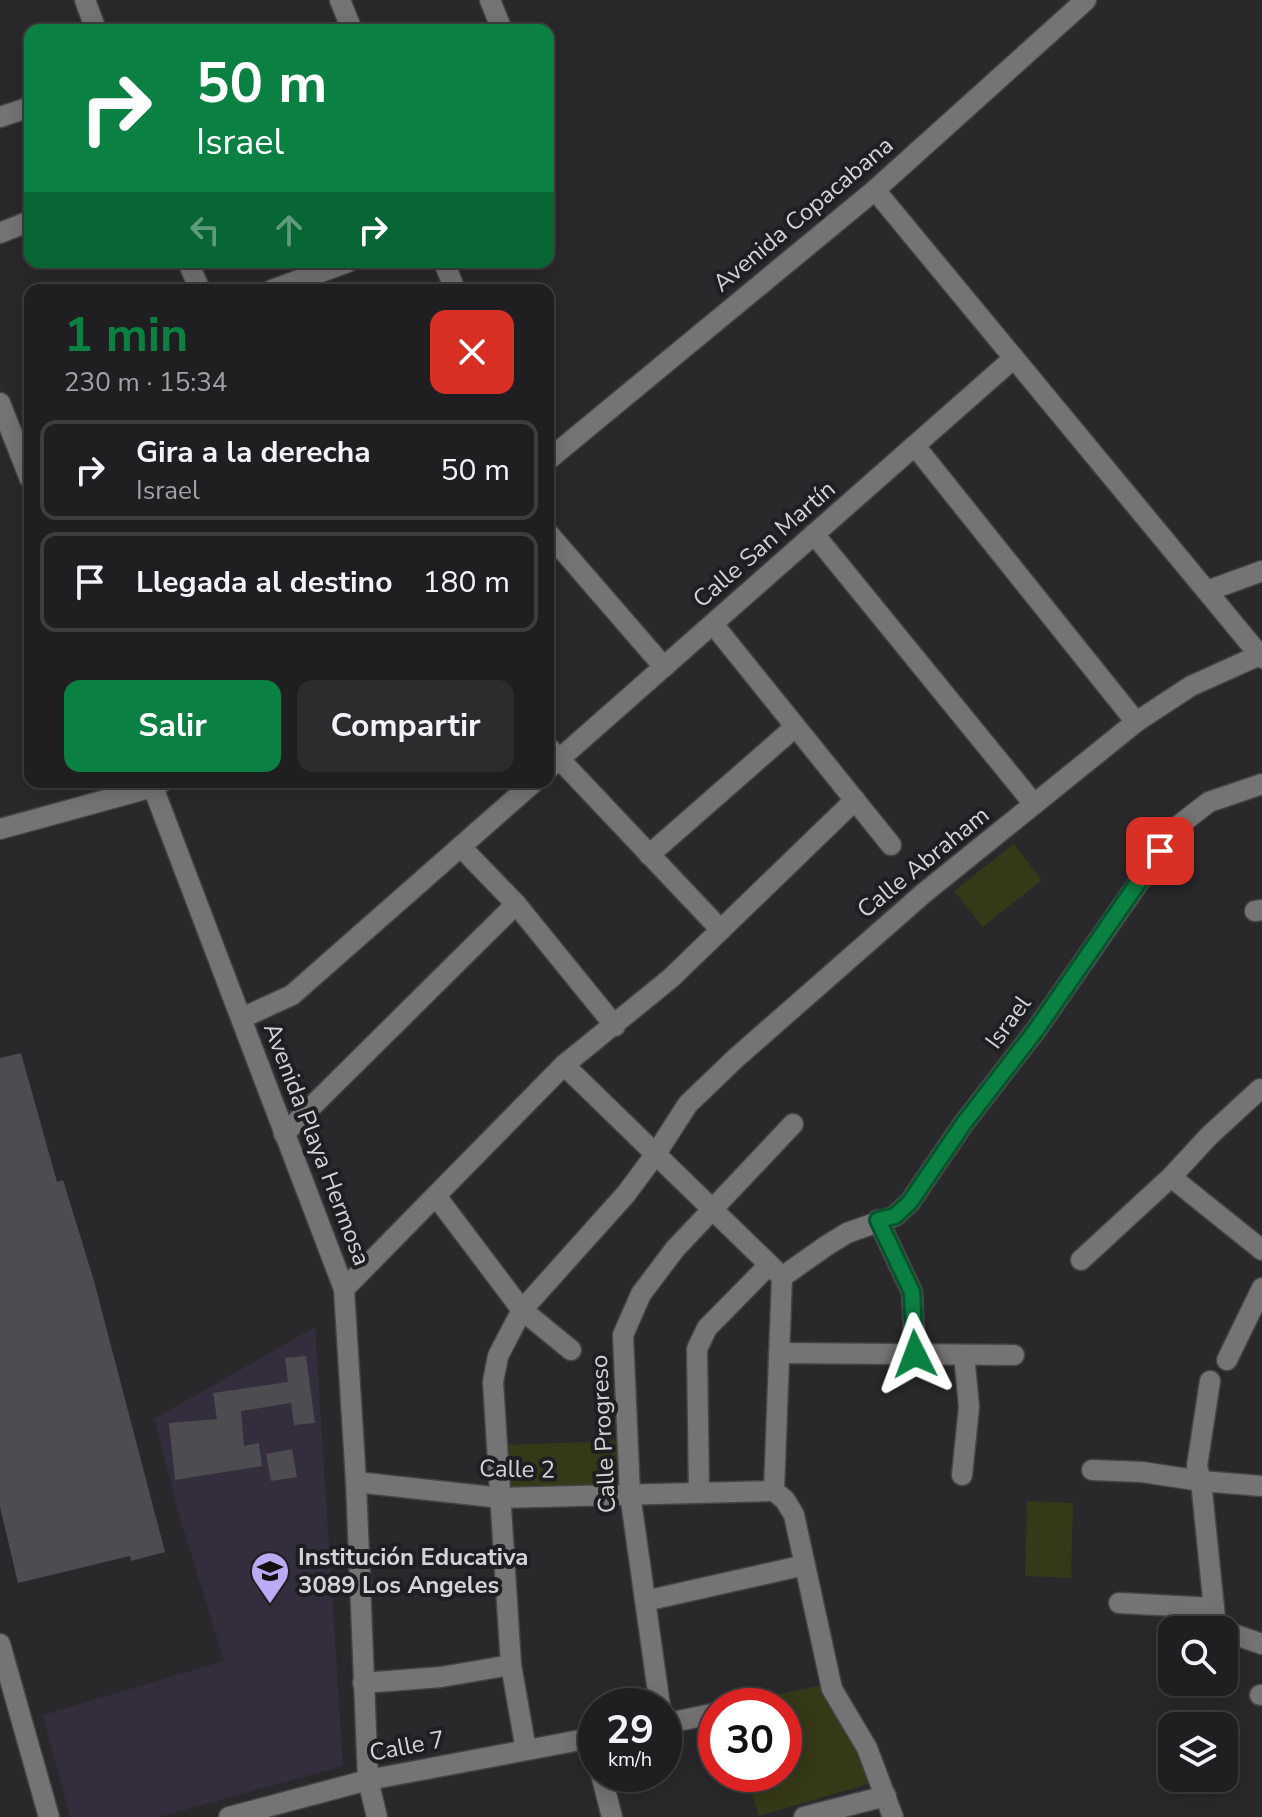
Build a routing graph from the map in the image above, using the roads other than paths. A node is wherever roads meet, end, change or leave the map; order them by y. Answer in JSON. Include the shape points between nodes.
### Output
{"nodes":[{"id":1,"x":85,"y":0,"type":"edge"},
{"id":2,"x":340,"y":0,"type":"edge"},
{"id":3,"x":490,"y":0,"type":"edge"},
{"id":4,"x":1086,"y":0,"type":"edge"},
{"id":5,"x":94,"y":24,"type":"edge"},
{"id":6,"x":350,"y":24,"type":"edge"},
{"id":7,"x":500,"y":24,"type":"edge"},
{"id":8,"x":24,"y":109,"type":"edge"},
{"id":9,"x":0,"y":117,"type":"edge"},
{"id":10,"x":875,"y":190,"type":"junction"},
{"id":11,"x":24,"y":223,"type":"edge"},
{"id":12,"x":0,"y":233,"type":"edge"},
{"id":13,"x":332,"y":268,"type":"edge"},
{"id":14,"x":288,"y":284,"type":"edge"},
{"id":15,"x":1014,"y":358,"type":"junction"},
{"id":16,"x":0,"y":403,"type":"edge"},
{"id":17,"x":915,"y":446,"type":"junction"},
{"id":18,"x":554,"y":455,"type":"edge"},
{"id":19,"x":24,"y":464,"type":"edge"},
{"id":20,"x":814,"y":534,"type":"junction"},
{"id":21,"x":554,"y":540,"type":"edge"},
{"id":22,"x":1262,"y":571,"type":"edge"},
{"id":23,"x":1207,"y":591,"type":"junction"},
{"id":24,"x":713,"y":624,"type":"junction"},
{"id":25,"x":1261,"y":656,"type":"edge"},
{"id":26,"x":664,"y":667,"type":"junction"},
{"id":27,"x":1136,"y":722,"type":"junction"},
{"id":28,"x":795,"y":727,"type":"junction"},
{"id":29,"x":554,"y":757,"type":"edge"},
{"id":30,"x":554,"y":762,"type":"edge"},
{"id":31,"x":1262,"y":784,"type":"edge"},
{"id":32,"x":141,"y":788,"type":"edge"},
{"id":33,"x":156,"y":788,"type":"edge"},
{"id":34,"x":527,"y":788,"type":"edge"},
{"id":35,"x":855,"y":800,"type":"junction"},
{"id":36,"x":1034,"y":804,"type":"junction"},
{"id":37,"x":0,"y":829,"type":"edge"},
{"id":38,"x":891,"y":845,"type":"dead end"},
{"id":39,"x":461,"y":847,"type":"junction"},
{"id":40,"x":649,"y":855,"type":"junction"},
{"id":41,"x":516,"y":904,"type":"junction"},
{"id":42,"x":721,"y":930,"type":"junction"},
{"id":43,"x":242,"y":1018,"type":"junction"},
{"id":44,"x":615,"y":1026,"type":"junction"},
{"id":45,"x":564,"y":1065,"type":"junction"},
{"id":46,"x":1262,"y":1091,"type":"edge"},
{"id":47,"x":793,"y":1124,"type":"dead end"},
{"id":48,"x":284,"y":1134,"type":"junction"},
{"id":49,"x":655,"y":1155,"type":"junction"},
{"id":50,"x":1171,"y":1177,"type":"junction"},
{"id":51,"x":436,"y":1196,"type":"junction"},
{"id":52,"x":711,"y":1210,"type":"junction"},
{"id":53,"x":878,"y":1220,"type":"junction"},
{"id":54,"x":1262,"y":1250,"type":"edge"},
{"id":55,"x":1081,"y":1260,"type":"dead end"},
{"id":56,"x":775,"y":1271,"type":"junction"},
{"id":57,"x":1262,"y":1288,"type":"edge"},
{"id":58,"x":344,"y":1289,"type":"junction"},
{"id":59,"x":522,"y":1310,"type":"junction"},
{"id":60,"x":571,"y":1350,"type":"dead end"},
{"id":61,"x":779,"y":1353,"type":"junction"},
{"id":62,"x":915,"y":1354,"type":"junction"},
{"id":63,"x":964,"y":1355,"type":"junction"},
{"id":64,"x":1014,"y":1355,"type":"dead end"},
{"id":65,"x":1227,"y":1360,"type":"dead end"},
{"id":66,"x":1210,"y":1381,"type":"dead end"},
{"id":67,"x":1092,"y":1470,"type":"dead end"},
{"id":68,"x":962,"y":1475,"type":"dead end"},
{"id":69,"x":1201,"y":1481,"type":"junction"},
{"id":70,"x":356,"y":1482,"type":"junction"},
{"id":71,"x":1262,"y":1486,"type":"edge"},
{"id":72,"x":774,"y":1491,"type":"junction"},
{"id":73,"x":699,"y":1493,"type":"junction"},
{"id":74,"x":630,"y":1494,"type":"junction"},
{"id":75,"x":502,"y":1498,"type":"junction"},
{"id":76,"x":805,"y":1565,"type":"junction"},
{"id":77,"x":645,"y":1601,"type":"junction"},
{"id":78,"x":1119,"y":1603,"type":"dead end"},
{"id":79,"x":1214,"y":1608,"type":"junction"},
{"id":80,"x":1215,"y":1616,"type":"edge"},
{"id":81,"x":1238,"y":1635,"type":"edge"},
{"id":82,"x":0,"y":1644,"type":"edge"},
{"id":83,"x":1262,"y":1644,"type":"edge"},
{"id":84,"x":511,"y":1665,"type":"junction"},
{"id":85,"x":363,"y":1683,"type":"junction"},
{"id":86,"x":657,"y":1688,"type":"edge"},
{"id":87,"x":578,"y":1744,"type":"edge"},
{"id":88,"x":526,"y":1750,"type":"junction"},
{"id":89,"x":368,"y":1780,"type":"junction"},
{"id":90,"x":606,"y":1792,"type":"edge"},
{"id":91,"x":886,"y":1796,"type":"junction"},
{"id":92,"x":49,"y":1817,"type":"edge"},
{"id":93,"x":229,"y":1817,"type":"edge"},
{"id":94,"x":377,"y":1817,"type":"edge"},
{"id":95,"x":612,"y":1817,"type":"edge"},
{"id":96,"x":804,"y":1817,"type":"edge"},
{"id":97,"x":893,"y":1817,"type":"edge"}],
"edges":[{"from":1,"to":5,"type":"street"},
{"from":2,"to":6,"type":"street"},
{"from":3,"to":7,"type":"street"},
{"from":4,"to":10,"type":"street","name":"Avenida Copacabana"},
{"from":8,"to":9,"type":"street"},
{"from":10,"to":15,"type":"street"},
{"from":10,"to":18,"type":"street","name":"Avenida Copacabana"},
{"from":11,"to":12,"type":"street"},
{"from":13,"to":14,"type":"street"},
{"from":15,"to":17,"type":"street","name":"Calle San Martín"},
{"from":15,"to":23,"type":"street"},
{"from":16,"to":19,"type":"street"},
{"from":17,"to":20,"type":"street","name":"Calle San Martín"},
{"from":17,"to":27,"type":"street"},
{"from":20,"to":24,"type":"street","name":"Calle San Martín"},
{"from":20,"to":36,"type":"street"},
{"from":21,"to":26,"type":"street"},
{"from":22,"to":23,"type":"street"},
{"from":23,"to":25,"type":"street"},
{"from":24,"to":26,"type":"street","name":"Calle San Martín"},
{"from":24,"to":28,"type":"street"},
{"from":25,"to":27,"type":"street","name":"Calle Abraham","via":[[1191,686]]},
{"from":26,"to":29,"type":"street","name":"Calle San Martín"},
{"from":27,"to":36,"type":"street","name":"Calle Abraham"},
{"from":28,"to":35,"type":"street"},
{"from":28,"to":40,"type":"street"},
{"from":30,"to":40,"type":"street"},
{"from":31,"to":53,"type":"street","name":"Israel","via":[[1209,802],[1178,826],[910,1202],[895,1216]]},
{"from":32,"to":37,"type":"street"},
{"from":33,"to":43,"type":"street","name":"Avenida Playa Hermosa"},
{"from":34,"to":39,"type":"street"},
{"from":35,"to":38,"type":"street"},
{"from":35,"to":42,"type":"street"},
{"from":36,"to":49,"type":"street","name":"Calle Abraham","via":[[736,1058],[688,1104]]},
{"from":39,"to":41,"type":"street"},
{"from":39,"to":43,"type":"street","via":[[292,995]]},
{"from":40,"to":42,"type":"street"},
{"from":41,"to":44,"type":"street"},
{"from":41,"to":48,"type":"street"},
{"from":42,"to":44,"type":"street"},
{"from":43,"to":48,"type":"street","name":"Avenida Playa Hermosa"},
{"from":44,"to":45,"type":"street"},
{"from":45,"to":49,"type":"street"},
{"from":45,"to":51,"type":"street"},
{"from":46,"to":50,"type":"street"},
{"from":47,"to":52,"type":"street","name":"Calle Progreso"},
{"from":48,"to":58,"type":"street","name":"Avenida Playa Hermosa"},
{"from":49,"to":52,"type":"street"},
{"from":49,"to":59,"type":"street","name":"Calle Abraham"},
{"from":50,"to":54,"type":"street"},
{"from":50,"to":55,"type":"street"},
{"from":51,"to":58,"type":"street"},
{"from":51,"to":59,"type":"street"},
{"from":52,"to":56,"type":"street"},
{"from":52,"to":74,"type":"street","name":"Calle Progreso","via":[[641,1294],[623,1335]]},
{"from":53,"to":56,"type":"street","name":"Israel"},
{"from":53,"to":62,"type":"street","via":[[912,1292]]},
{"from":56,"to":61,"type":"street"},
{"from":56,"to":73,"type":"street","name":"Israel","via":[[707,1328],[697,1349]]},
{"from":57,"to":65,"type":"street"},
{"from":58,"to":70,"type":"street","name":"Avenida Playa Hermosa"},
{"from":59,"to":60,"type":"street"},
{"from":59,"to":75,"type":"street","name":"Calle Abraham","via":[[498,1356],[493,1382]]},
{"from":61,"to":62,"type":"street"},
{"from":61,"to":72,"type":"street"},
{"from":62,"to":63,"type":"street"},
{"from":63,"to":64,"type":"street"},
{"from":63,"to":68,"type":"street","via":[[969,1407]]},
{"from":66,"to":69,"type":"street","via":[[1197,1466]]},
{"from":67,"to":69,"type":"street"},
{"from":69,"to":71,"type":"street"},
{"from":69,"to":79,"type":"street"},
{"from":70,"to":75,"type":"street","name":"Calle 2"},
{"from":70,"to":85,"type":"street","name":"Avenida Playa Hermosa"},
{"from":72,"to":73,"type":"street","name":"Calle 2"},
{"from":72,"to":76,"type":"street","via":[[794,1515]]},
{"from":73,"to":74,"type":"street","name":"Calle 2"},
{"from":74,"to":75,"type":"street","name":"Calle 2"},
{"from":74,"to":77,"type":"street","name":"Calle Progreso"},
{"from":75,"to":84,"type":"street","name":"Calle Abraham"},
{"from":76,"to":77,"type":"street"},
{"from":76,"to":91,"type":"street","via":[[832,1689],[867,1748]]},
{"from":77,"to":86,"type":"street","name":"Calle Progreso"},
{"from":78,"to":79,"type":"street"},
{"from":79,"to":80,"type":"street"},
{"from":81,"to":83,"type":"street"},
{"from":82,"to":92,"type":"street"},
{"from":84,"to":85,"type":"street"},
{"from":84,"to":88,"type":"street","name":"Calle Abraham"},
{"from":85,"to":89,"type":"street","name":"Avenida Playa Hermosa"},
{"from":87,"to":88,"type":"street","name":"Calle 7"},
{"from":88,"to":89,"type":"street","name":"Calle 7"},
{"from":89,"to":93,"type":"street","name":"Calle 7"},
{"from":89,"to":94,"type":"street","name":"Avenida Playa Hermosa"},
{"from":90,"to":95,"type":"street"},
{"from":91,"to":96,"type":"street"},
{"from":91,"to":97,"type":"street"}]}
